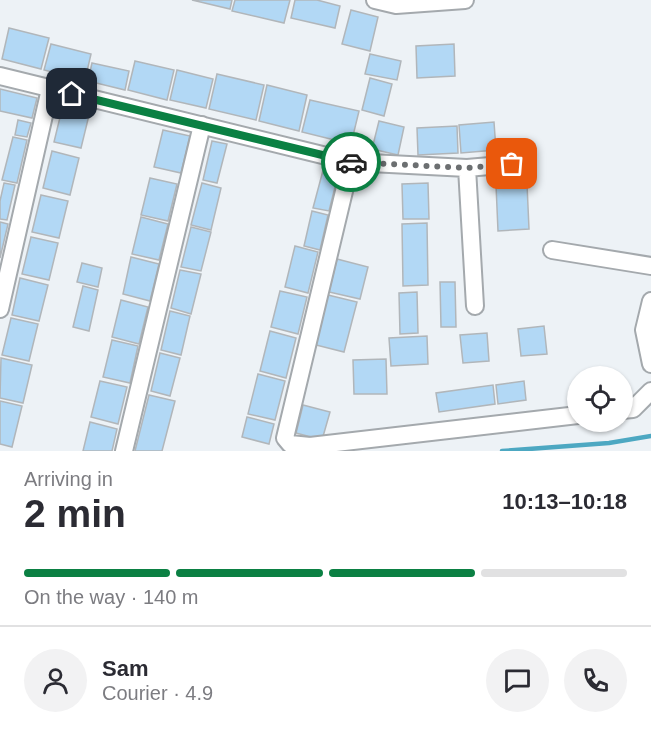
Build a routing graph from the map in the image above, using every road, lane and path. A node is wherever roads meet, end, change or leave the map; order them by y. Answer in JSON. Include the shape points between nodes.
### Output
{"nodes":[{"id":1,"x":375,"y":0,"type":"edge"},
{"id":2,"x":465,"y":0,"type":"edge"},
{"id":3,"x":0,"y":76,"type":"edge"},
{"id":4,"x":50,"y":88,"type":"junction"},
{"id":5,"x":202,"y":125,"type":"junction"},
{"id":6,"x":351,"y":162,"type":"junction"},
{"id":7,"x":512,"y":164,"type":"dead end"},
{"id":8,"x":467,"y":168,"type":"junction"},
{"id":9,"x":552,"y":250,"type":"dead end"},
{"id":10,"x":651,"y":266,"type":"edge"},
{"id":11,"x":651,"y":301,"type":"edge"},
{"id":12,"x":475,"y":306,"type":"dead end"},
{"id":13,"x":0,"y":309,"type":"edge"},
{"id":14,"x":651,"y":364,"type":"edge"},
{"id":15,"x":651,"y":391,"type":"edge"},
{"id":16,"x":633,"y":409,"type":"edge"},
{"id":17,"x":567,"y":416,"type":"edge"},
{"id":18,"x":124,"y":451,"type":"edge"}],
"edges":[{"from":1,"to":2,"type":"street","via":[[396,5]]},
{"from":3,"to":4,"type":"street"},
{"from":4,"to":5,"type":"street"},
{"from":4,"to":13,"type":"street"},
{"from":5,"to":6,"type":"street"},
{"from":5,"to":18,"type":"street"},
{"from":6,"to":8,"type":"street"},
{"from":6,"to":17,"type":"street","via":[[285,438],[290,444],[310,446]]},
{"from":7,"to":8,"type":"street"},
{"from":8,"to":12,"type":"street"},
{"from":9,"to":10,"type":"street"},
{"from":11,"to":14,"type":"street","via":[[644,330]]},
{"from":15,"to":16,"type":"street"}]}
